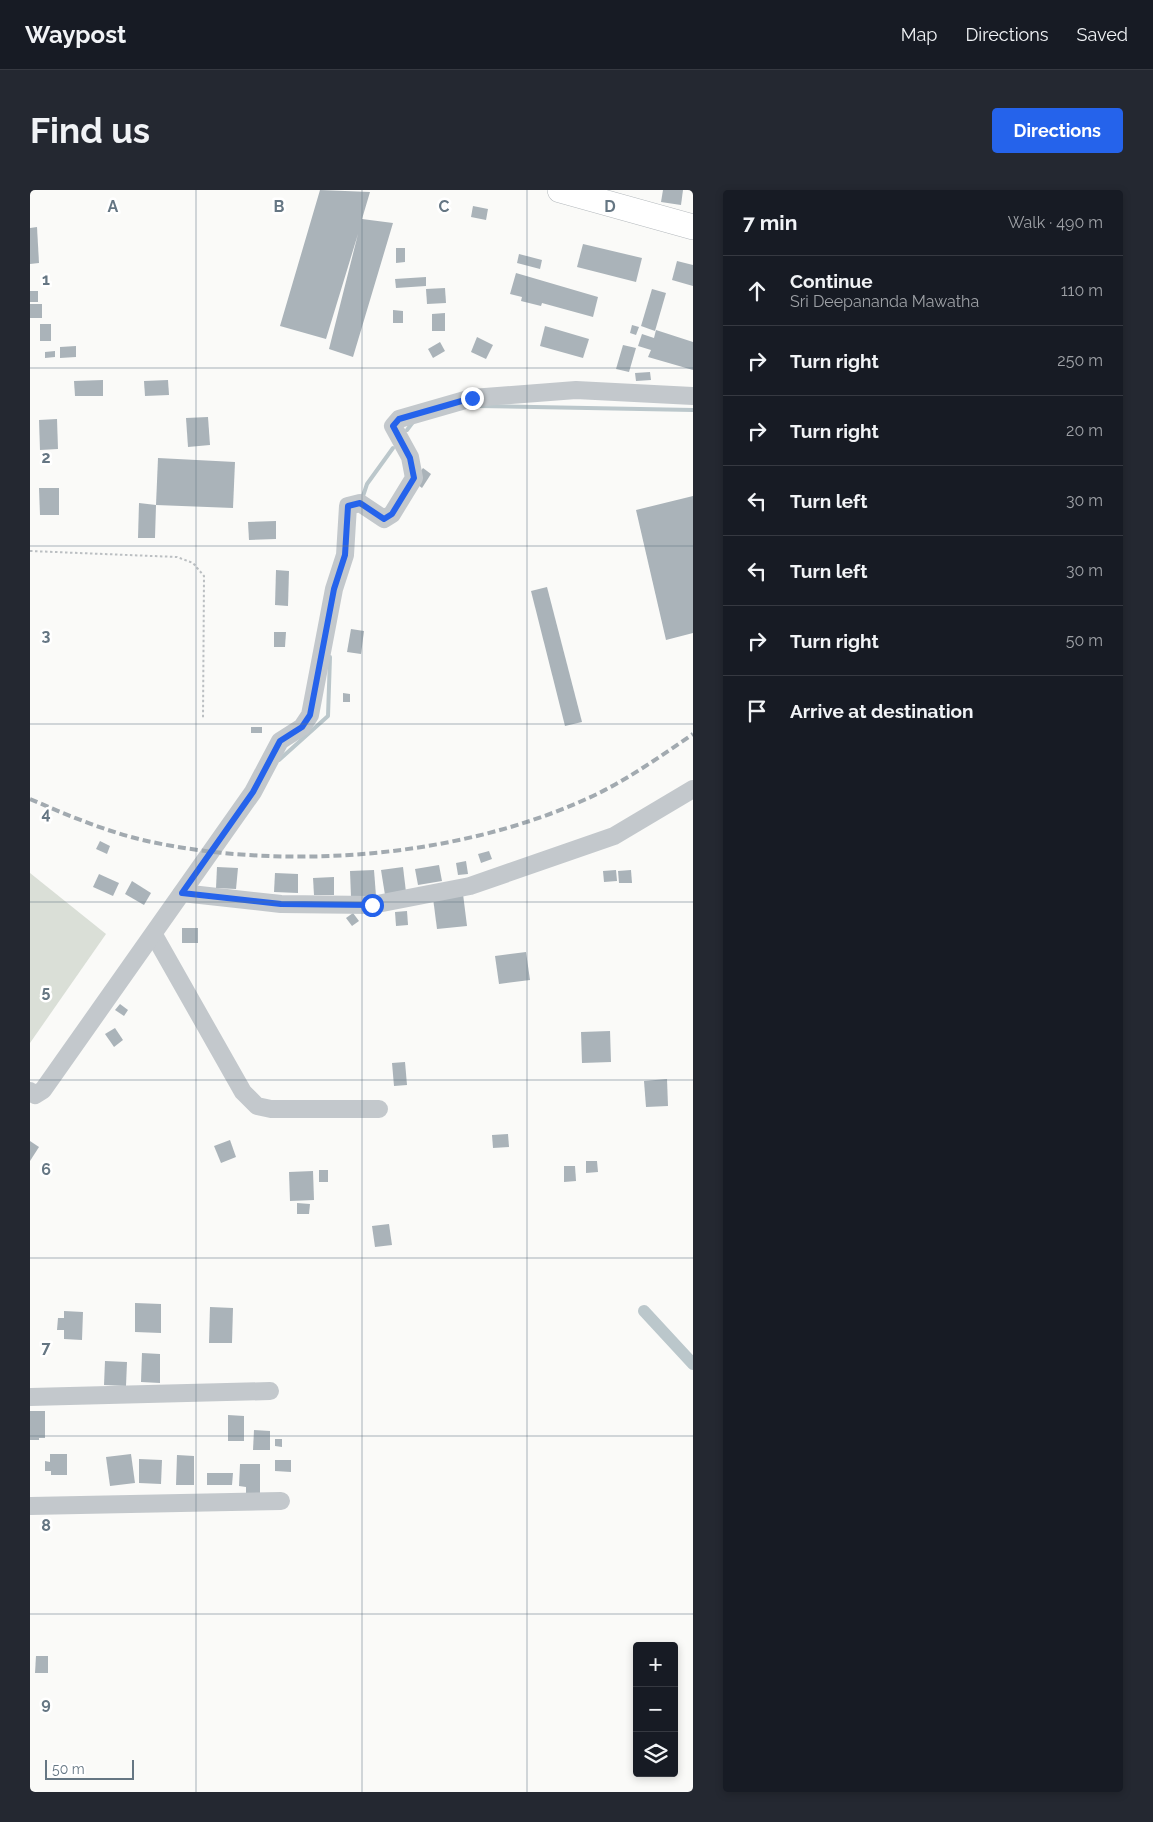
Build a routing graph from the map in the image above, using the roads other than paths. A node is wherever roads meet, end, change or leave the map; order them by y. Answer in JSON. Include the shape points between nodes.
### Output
{"nodes":[{"id":1,"x":560,"y":190,"type":"edge"},
{"id":2,"x":693,"y":227,"type":"edge"},
{"id":3,"x":693,"y":396,"type":"edge"},
{"id":4,"x":693,"y":789,"type":"edge"},
{"id":5,"x":182,"y":893,"type":"junction"},
{"id":6,"x":154,"y":935,"type":"junction"},
{"id":7,"x":30,"y":1091,"type":"edge"},
{"id":8,"x":379,"y":1109,"type":"dead end"},
{"id":9,"x":270,"y":1391,"type":"dead end"},
{"id":10,"x":30,"y":1396,"type":"edge"},
{"id":11,"x":281,"y":1501,"type":"dead end"},
{"id":12,"x":30,"y":1506,"type":"edge"}],
"edges":[{"from":1,"to":2,"type":"highway"},
{"from":3,"to":5,"type":"street","via":[[576,390],[472,398],[399,419],[393,426],[410,458],[414,478],[392,514],[384,519],[363,506],[348,506],[345,555],[334,589],[310,715],[302,727],[280,741],[253,792]]},
{"from":4,"to":5,"type":"street","via":[[614,836],[470,886],[372,905],[281,904]]},
{"from":5,"to":6,"type":"street"},
{"from":6,"to":7,"type":"street","via":[[43,1090],[35,1095]]},
{"from":6,"to":8,"type":"street","via":[[243,1092],[257,1106],[271,1109]]},
{"from":9,"to":10,"type":"street"},
{"from":11,"to":12,"type":"street"}]}
